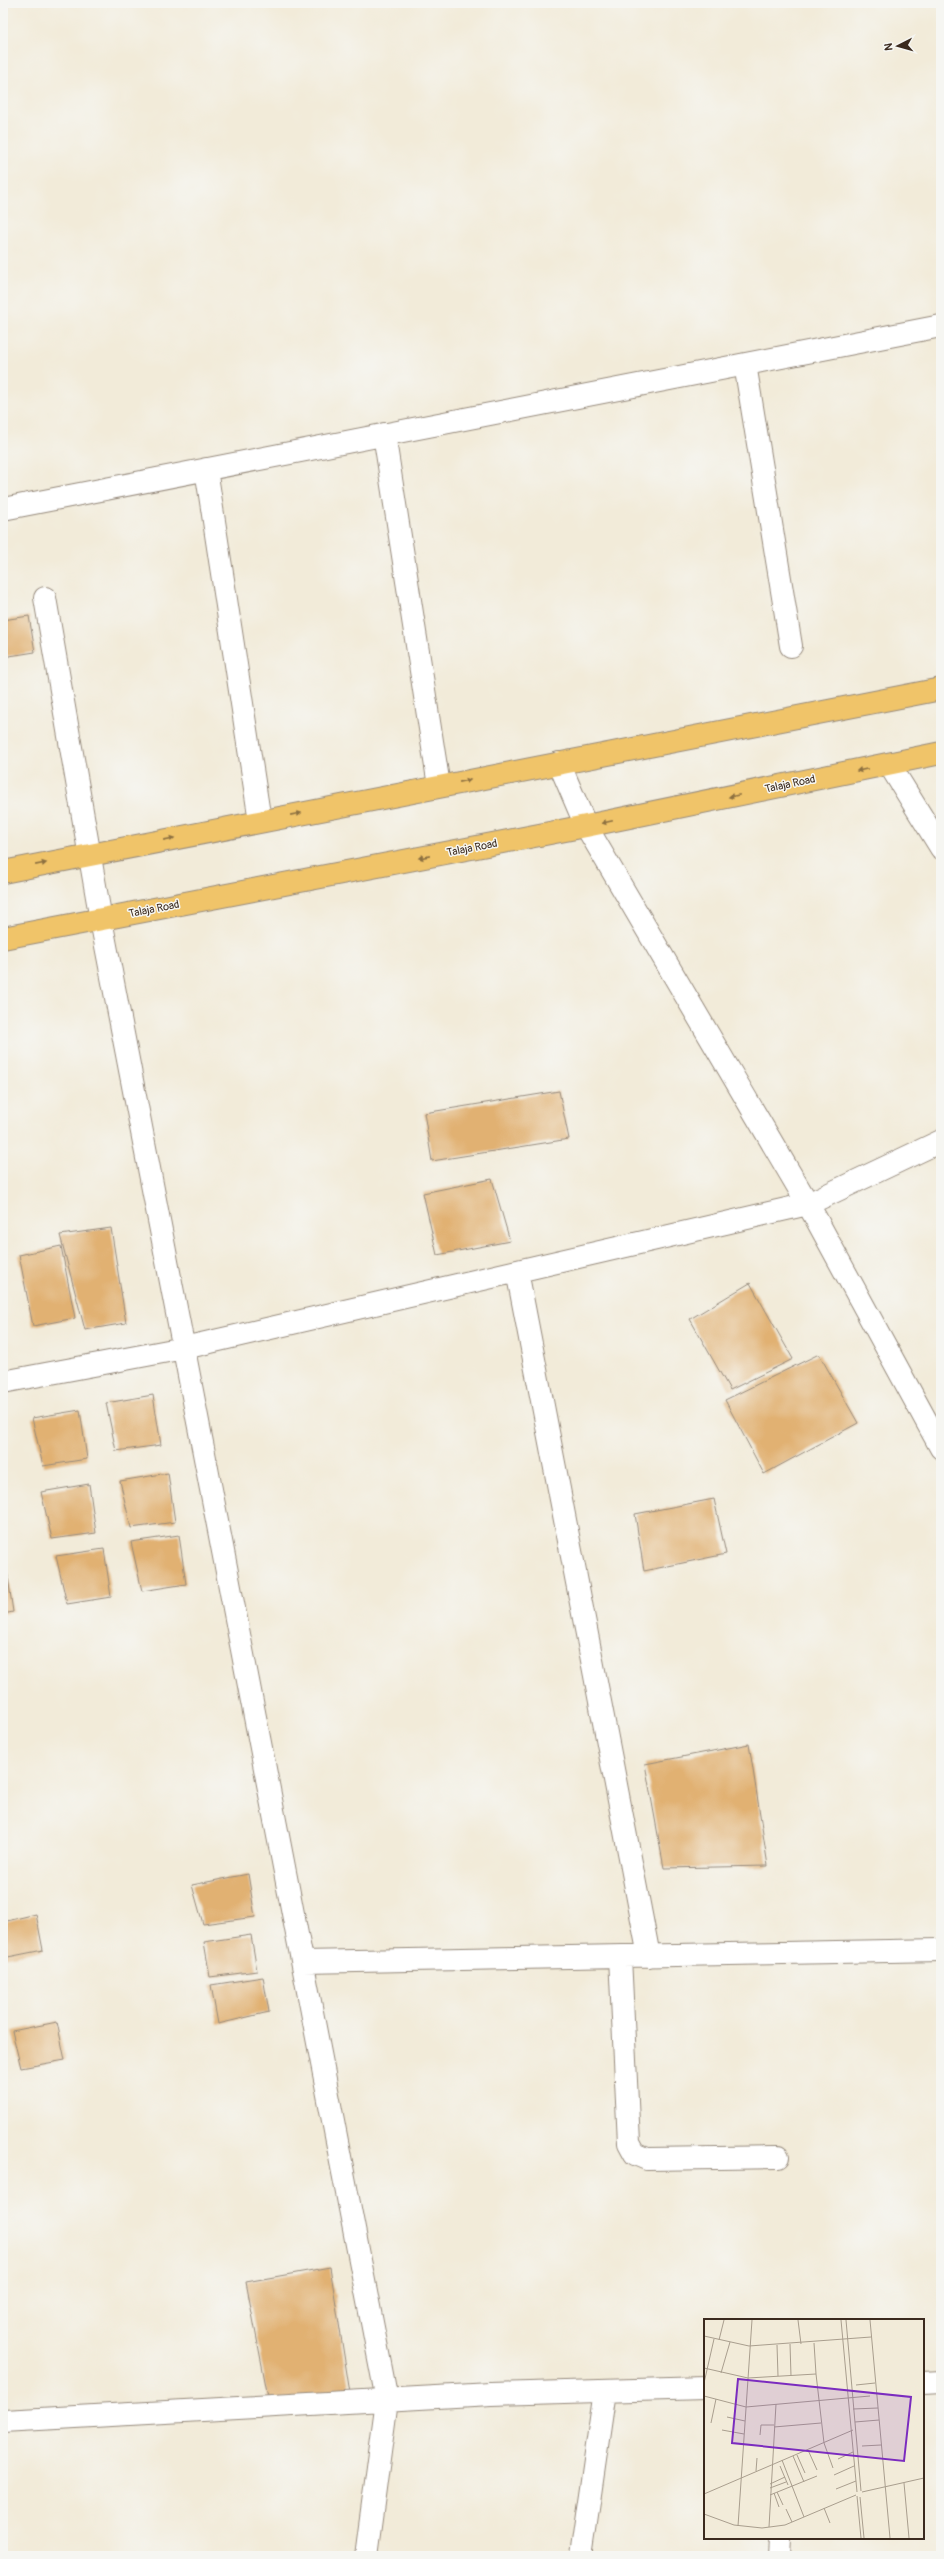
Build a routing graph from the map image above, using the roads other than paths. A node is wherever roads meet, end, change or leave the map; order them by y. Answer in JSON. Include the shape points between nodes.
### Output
{"nodes":[{"id":1,"x":941,"y":326,"type":"edge"},
{"id":2,"x":745,"y":364,"type":"junction"},
{"id":3,"x":384,"y":434,"type":"junction"},
{"id":4,"x":206,"y":469,"type":"junction"},
{"id":5,"x":3,"y":510,"type":"edge"},
{"id":6,"x":45,"y":598,"type":"dead end"},
{"id":7,"x":791,"y":646,"type":"dead end"},
{"id":8,"x":941,"y":689,"type":"edge"},
{"id":9,"x":941,"y":753,"type":"edge"},
{"id":10,"x":559,"y":763,"type":"junction"},
{"id":11,"x":889,"y":764,"type":"junction"},
{"id":12,"x":440,"y":786,"type":"junction"},
{"id":13,"x":260,"y":821,"type":"junction"},
{"id":14,"x":586,"y":826,"type":"junction"},
{"id":15,"x":941,"y":848,"type":"edge"},
{"id":16,"x":91,"y":854,"type":"junction"},
{"id":17,"x":3,"y":872,"type":"edge"},
{"id":18,"x":101,"y":920,"type":"junction"},
{"id":19,"x":3,"y":938,"type":"edge"},
{"id":20,"x":941,"y":1141,"type":"edge"},
{"id":21,"x":808,"y":1204,"type":"junction"},
{"id":22,"x":517,"y":1271,"type":"junction"},
{"id":23,"x":184,"y":1348,"type":"junction"},
{"id":24,"x":3,"y":1382,"type":"edge"},
{"id":25,"x":935,"y":1421,"type":"edge"},
{"id":26,"x":941,"y":1448,"type":"edge"},
{"id":27,"x":941,"y":1950,"type":"edge"},
{"id":28,"x":648,"y":1956,"type":"junction"},
{"id":29,"x":620,"y":1957,"type":"junction"},
{"id":30,"x":303,"y":1962,"type":"junction"},
{"id":31,"x":778,"y":2157,"type":"dead end"},
{"id":32,"x":941,"y":2382,"type":"edge"},
{"id":33,"x":924,"y":2383,"type":"edge"},
{"id":34,"x":704,"y":2388,"type":"edge"},
{"id":35,"x":605,"y":2391,"type":"junction"},
{"id":36,"x":387,"y":2400,"type":"junction"},
{"id":37,"x":3,"y":2421,"type":"edge"},
{"id":38,"x":780,"y":2539,"type":"edge"},
{"id":39,"x":366,"y":2556,"type":"edge"},
{"id":40,"x":581,"y":2556,"type":"edge"},
{"id":41,"x":779,"y":2556,"type":"edge"}],
"edges":[{"from":1,"to":2,"type":"street"},
{"from":2,"to":3,"type":"street"},
{"from":2,"to":7,"type":"street"},
{"from":3,"to":4,"type":"street"},
{"from":3,"to":12,"type":"street"},
{"from":4,"to":5,"type":"street"},
{"from":4,"to":13,"type":"street"},
{"from":6,"to":16,"type":"street"},
{"from":8,"to":10,"type":"main road"},
{"from":9,"to":11,"type":"main road","name":"Talaja Road"},
{"from":12,"to":10,"type":"main road","one_way":true},
{"from":10,"to":14,"type":"street"},
{"from":11,"to":14,"type":"main road","name":"Talaja Road","one_way":true},
{"from":11,"to":15,"type":"street"},
{"from":13,"to":12,"type":"main road","one_way":true},
{"from":16,"to":13,"type":"main road","one_way":true},
{"from":14,"to":18,"type":"main road","name":"Talaja Road","one_way":true},
{"from":14,"to":21,"type":"street"},
{"from":17,"to":16,"type":"main road","one_way":true},
{"from":16,"to":18,"type":"street"},
{"from":18,"to":19,"type":"main road","name":"Talaja Road"},
{"from":18,"to":23,"type":"street"},
{"from":20,"to":21,"type":"street"},
{"from":21,"to":22,"type":"street"},
{"from":21,"to":25,"type":"street"},
{"from":22,"to":23,"type":"street"},
{"from":22,"to":28,"type":"street"},
{"from":23,"to":24,"type":"street"},
{"from":23,"to":30,"type":"street"},
{"from":25,"to":26,"type":"street"},
{"from":27,"to":28,"type":"street"},
{"from":28,"to":29,"type":"street"},
{"from":29,"to":30,"type":"street"},
{"from":29,"to":31,"type":"street","via":[[629,2143],[635,2154],[647,2159]]},
{"from":30,"to":36,"type":"street"},
{"from":32,"to":33,"type":"street"},
{"from":34,"to":35,"type":"street"},
{"from":35,"to":36,"type":"street"},
{"from":35,"to":40,"type":"street"},
{"from":36,"to":37,"type":"street"},
{"from":36,"to":39,"type":"street"},
{"from":38,"to":41,"type":"street"}]}
